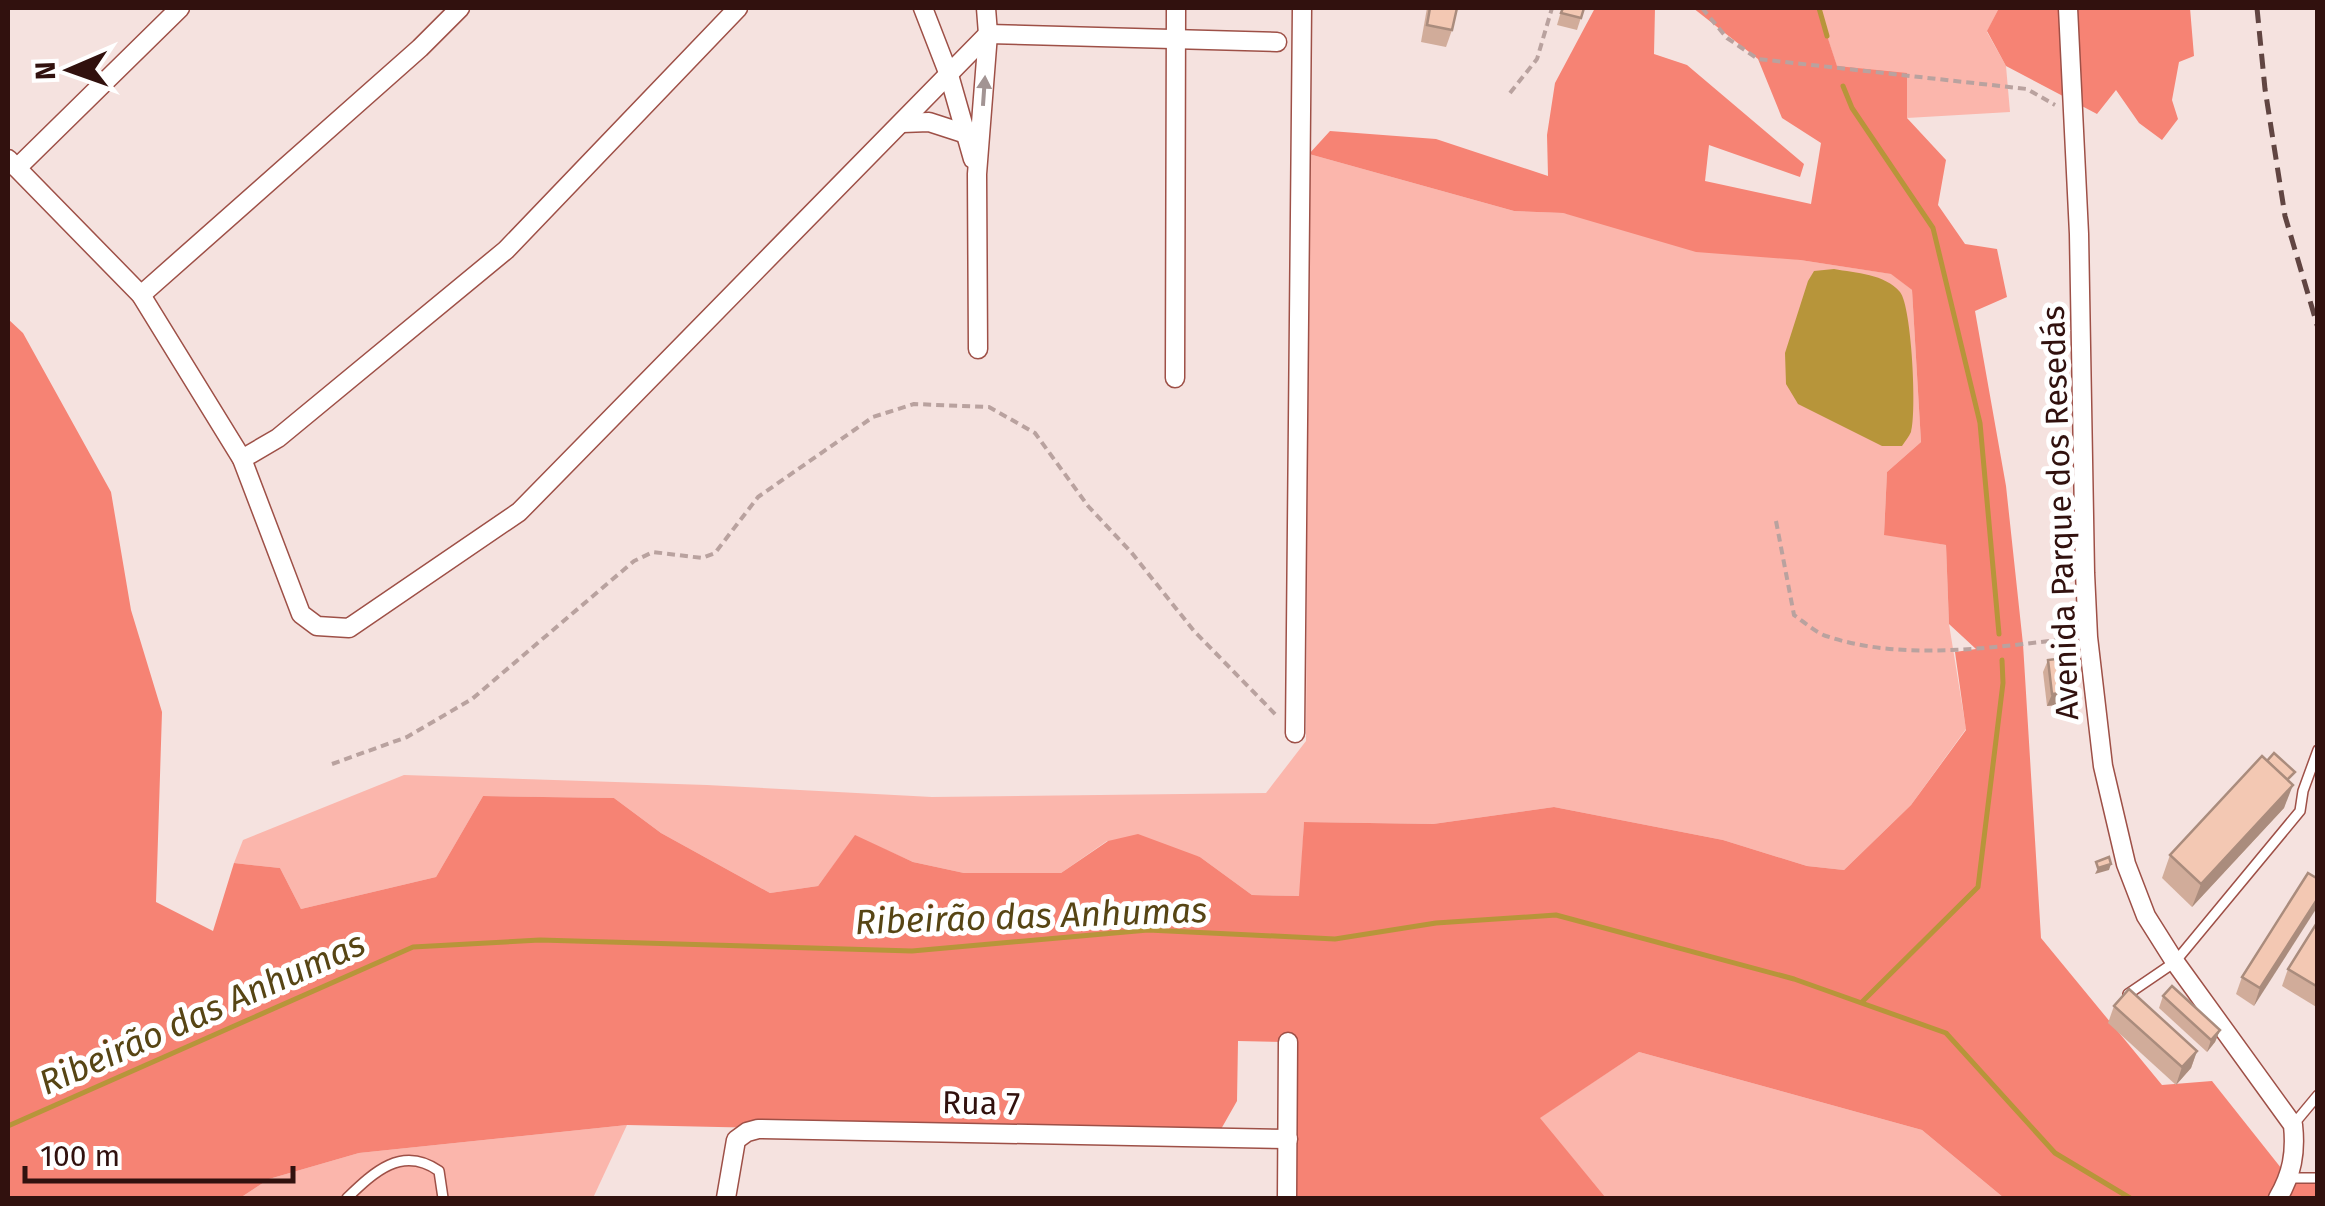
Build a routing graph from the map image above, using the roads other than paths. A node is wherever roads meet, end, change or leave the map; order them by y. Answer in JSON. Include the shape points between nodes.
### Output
{"nodes":[{"id":1,"x":180,"y":8,"type":"edge"},
{"id":2,"x":460,"y":8,"type":"edge"},
{"id":3,"x":738,"y":8,"type":"edge"},
{"id":4,"x":923,"y":8,"type":"edge"},
{"id":5,"x":986,"y":8,"type":"edge"},
{"id":6,"x":1176,"y":8,"type":"edge"},
{"id":7,"x":1302,"y":8,"type":"edge"},
{"id":8,"x":2068,"y":8,"type":"edge"},
{"id":9,"x":988,"y":34,"type":"junction"},
{"id":10,"x":1175,"y":39,"type":"junction"},
{"id":11,"x":1277,"y":42,"type":"dead end"},
{"id":12,"x":949,"y":75,"type":"junction"},
{"id":13,"x":902,"y":123,"type":"junction"},
{"id":14,"x":966,"y":134,"type":"junction"},
{"id":15,"x":12,"y":164,"type":"edge"},
{"id":16,"x":977,"y":174,"type":"junction"},
{"id":17,"x":142,"y":295,"type":"junction"},
{"id":18,"x":978,"y":349,"type":"dead end"},
{"id":19,"x":1175,"y":378,"type":"dead end"},
{"id":20,"x":242,"y":458,"type":"junction"},
{"id":21,"x":1295,"y":733,"type":"road end"},
{"id":22,"x":2318,"y":750,"type":"edge"},
{"id":23,"x":2175,"y":962,"type":"junction"},
{"id":24,"x":2128,"y":994,"type":"edge"},
{"id":25,"x":1288,"y":1042,"type":"dead end"},
{"id":26,"x":2318,"y":1096,"type":"edge"},
{"id":27,"x":2293,"y":1125,"type":"junction"},
{"id":28,"x":1288,"y":1139,"type":"junction"},
{"id":29,"x":2290,"y":1178,"type":"junction"},
{"id":30,"x":2318,"y":1178,"type":"edge"},
{"id":31,"x":347,"y":1198,"type":"edge"},
{"id":32,"x":443,"y":1198,"type":"edge"},
{"id":33,"x":726,"y":1198,"type":"edge"},
{"id":34,"x":1287,"y":1198,"type":"edge"},
{"id":35,"x":2278,"y":1198,"type":"edge"}],
"edges":[{"from":1,"to":15,"type":"street"},
{"from":2,"to":17,"type":"street"},
{"from":3,"to":20,"type":"street","via":[[506,250],[278,438]]},
{"from":4,"to":12,"type":"street"},
{"from":5,"to":9,"type":"street"},
{"from":6,"to":10,"type":"street"},
{"from":7,"to":21,"type":"street"},
{"from":8,"to":23,"type":"street","name":"Avenida Parque dos Resedás","via":[[2088,637],[2103,766],[2126,864],[2146,916]]},
{"from":9,"to":10,"type":"street"},
{"from":9,"to":12,"type":"street"},
{"from":16,"to":9,"type":"street","one_way":true},
{"from":10,"to":11,"type":"street"},
{"from":10,"to":19,"type":"street"},
{"from":12,"to":13,"type":"street"},
{"from":12,"to":14,"type":"street"},
{"from":13,"to":14,"type":"street","via":[[929,122]]},
{"from":13,"to":20,"type":"street","via":[[520,512],[349,628],[317,626],[301,614]]},
{"from":14,"to":16,"type":"street"},
{"from":15,"to":17,"type":"street"},
{"from":16,"to":18,"type":"street"},
{"from":17,"to":20,"type":"street"},
{"from":22,"to":23,"type":"lane","via":[[2300,811]]},
{"from":23,"to":24,"type":"lane"},
{"from":23,"to":27,"type":"street","name":"Avenida Parque dos Resedás"},
{"from":25,"to":28,"type":"street"},
{"from":26,"to":27,"type":"lane"},
{"from":27,"to":29,"type":"street"},
{"from":28,"to":33,"type":"street","name":"Rua 7","via":[[758,1129],[736,1140]]},
{"from":28,"to":34,"type":"street"},
{"from":29,"to":30,"type":"lane"},
{"from":29,"to":35,"type":"street"},
{"from":31,"to":32,"type":"lane","via":[[406,1158],[439,1170]]}]}
